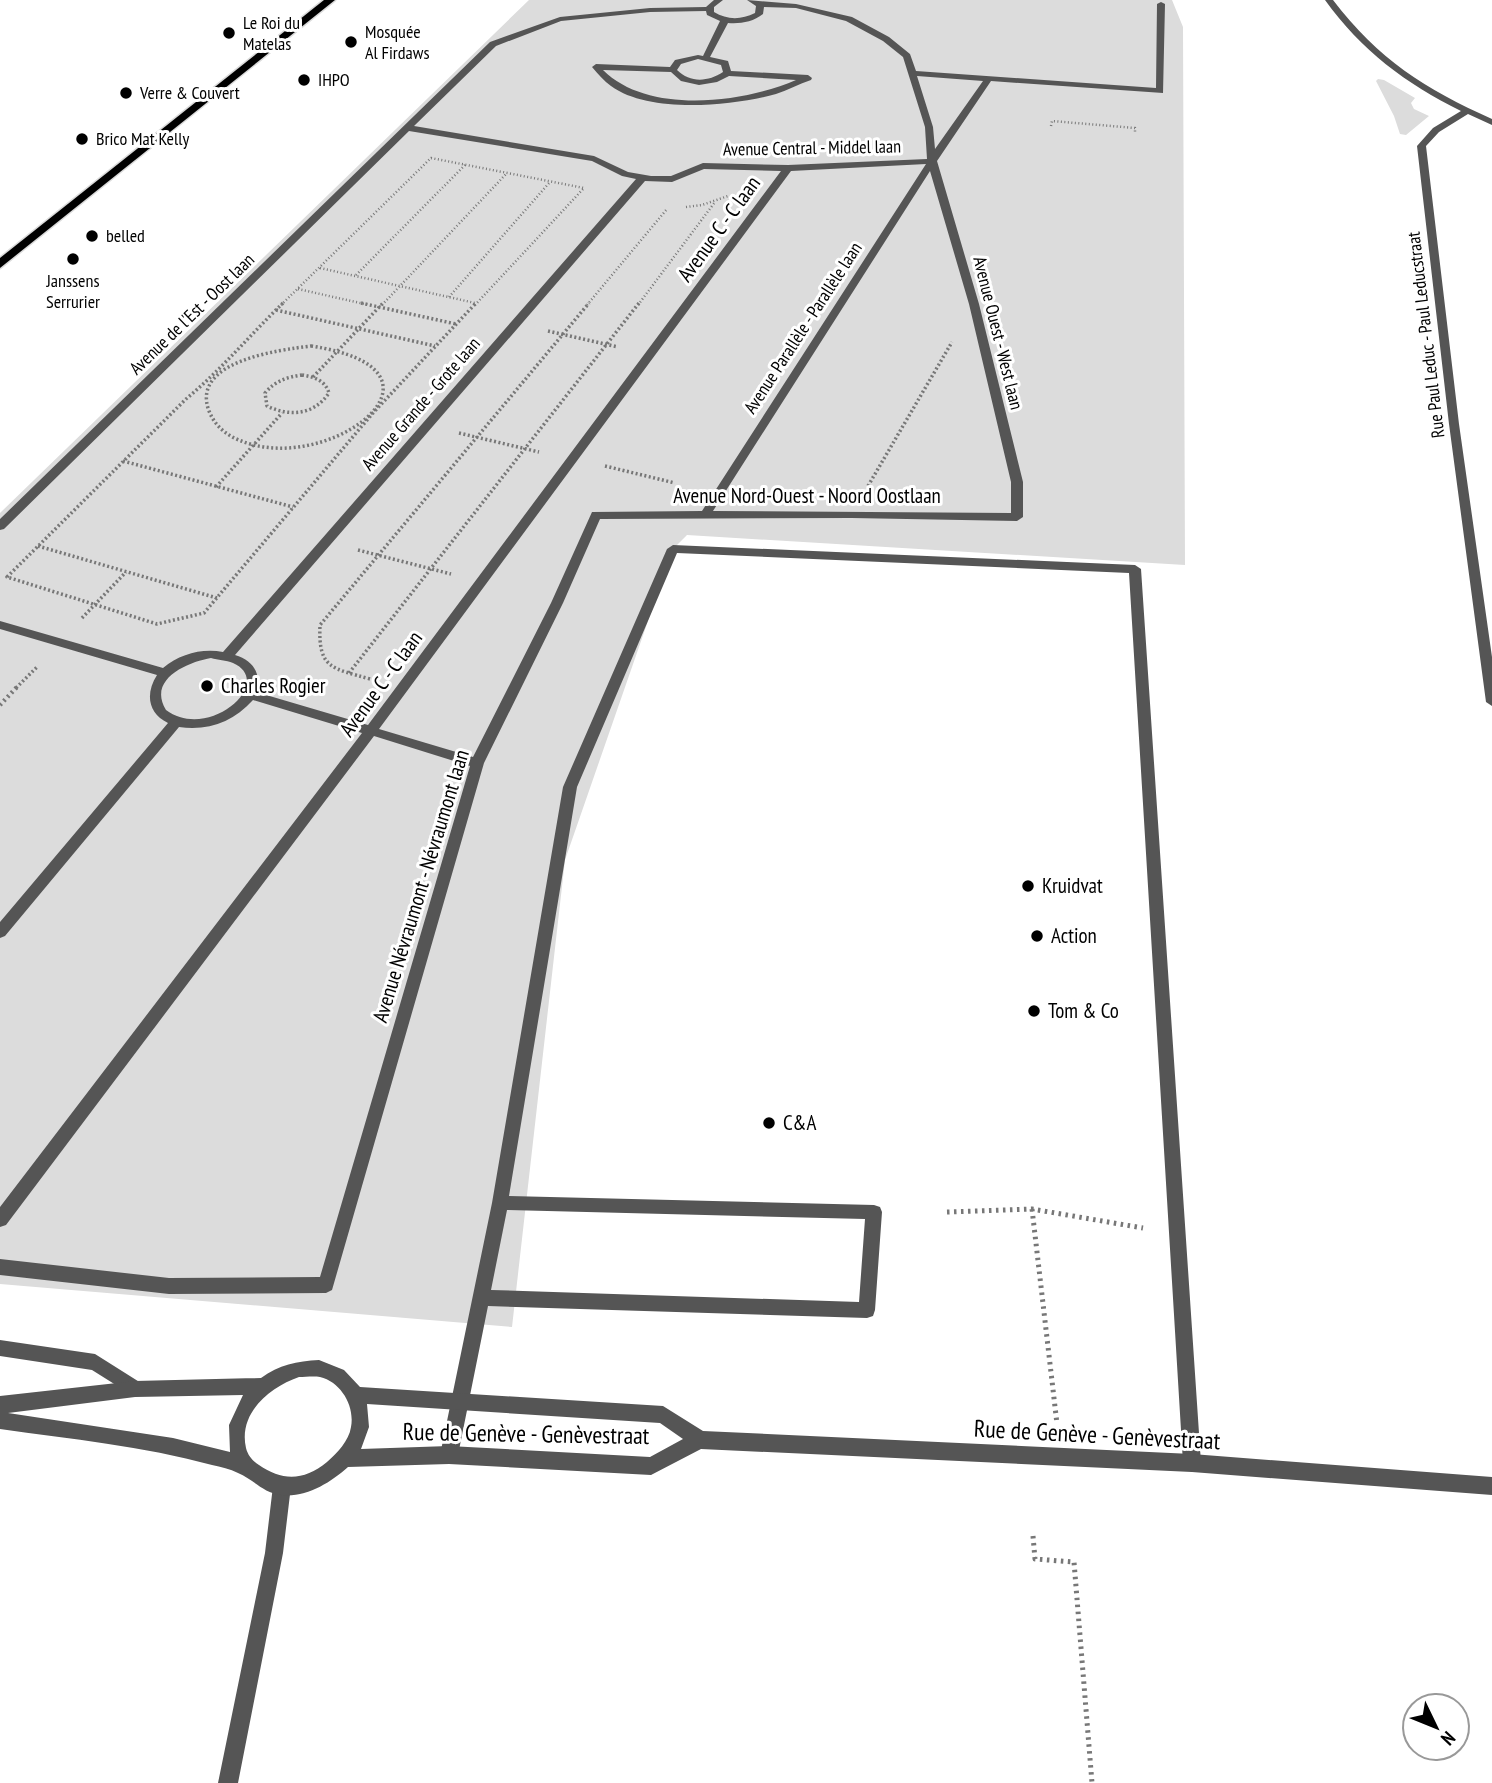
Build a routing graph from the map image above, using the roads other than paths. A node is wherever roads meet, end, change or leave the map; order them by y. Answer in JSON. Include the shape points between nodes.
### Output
{"nodes":[{"id":1,"x":330,"y":0,"type":"edge"},
{"id":2,"x":719,"y":0,"type":"edge"},
{"id":3,"x":751,"y":0,"type":"edge"},
{"id":4,"x":1329,"y":0,"type":"edge"},
{"id":5,"x":1161,"y":4,"type":"dead end"},
{"id":6,"x":760,"y":5,"type":"junction"},
{"id":7,"x":709,"y":9,"type":"junction"},
{"id":8,"x":725,"y":20,"type":"junction"},
{"id":9,"x":706,"y":57,"type":"junction"},
{"id":10,"x":673,"y":70,"type":"junction"},
{"id":11,"x":727,"y":73,"type":"junction"},
{"id":12,"x":912,"y":73,"type":"junction"},
{"id":13,"x":988,"y":79,"type":"junction"},
{"id":14,"x":1467,"y":111,"type":"junction"},
{"id":15,"x":1492,"y":122,"type":"edge"},
{"id":16,"x":408,"y":128,"type":"junction"},
{"id":17,"x":932,"y":161,"type":"junction"},
{"id":18,"x":788,"y":167,"type":"junction"},
{"id":19,"x":642,"y":178,"type":"junction"},
{"id":20,"x":0,"y":264,"type":"edge"},
{"id":21,"x":596,"y":515,"type":"joint"},
{"id":22,"x":705,"y":515,"type":"junction"},
{"id":23,"x":1017,"y":517,"type":"joint"},
{"id":24,"x":0,"y":526,"type":"edge"},
{"id":25,"x":0,"y":625,"type":"edge"},
{"id":26,"x":228,"y":655,"type":"junction"},
{"id":27,"x":164,"y":673,"type":"junction"},
{"id":28,"x":252,"y":695,"type":"junction"},
{"id":29,"x":1492,"y":702,"type":"edge"},
{"id":30,"x":177,"y":721,"type":"junction"},
{"id":31,"x":370,"y":732,"type":"junction"},
{"id":32,"x":477,"y":763,"type":"junction"},
{"id":33,"x":0,"y":932,"type":"edge"},
{"id":34,"x":500,"y":1203,"type":"junction"},
{"id":35,"x":0,"y":1220,"type":"edge"},
{"id":36,"x":0,"y":1267,"type":"edge"},
{"id":37,"x":481,"y":1298,"type":"junction"},
{"id":38,"x":0,"y":1348,"type":"edge"},
{"id":39,"x":261,"y":1386,"type":"junction"},
{"id":40,"x":135,"y":1390,"type":"junction"},
{"id":41,"x":356,"y":1395,"type":"junction"},
{"id":42,"x":460,"y":1402,"type":"junction"},
{"id":43,"x":0,"y":1405,"type":"edge"},
{"id":44,"x":0,"y":1420,"type":"edge"},
{"id":45,"x":700,"y":1440,"type":"junction"},
{"id":46,"x":449,"y":1455,"type":"junction"},
{"id":47,"x":346,"y":1458,"type":"junction"},
{"id":48,"x":1192,"y":1463,"type":"junction"},
{"id":49,"x":246,"y":1467,"type":"junction"},
{"id":50,"x":282,"y":1486,"type":"junction"},
{"id":51,"x":1492,"y":1486,"type":"edge"},
{"id":52,"x":228,"y":1783,"type":"edge"}],
"edges":[{"from":1,"to":20,"type":"main road"},
{"from":2,"to":7,"type":"street"},
{"from":3,"to":6,"type":"street"},
{"from":4,"to":14,"type":"street","via":[[1372,50]]},
{"from":5,"to":13,"type":"street","via":[[1160,91]]},
{"from":6,"to":8,"type":"street","via":[[762,10],[754,18]]},
{"from":6,"to":12,"type":"street","name":"Avenue Ouest - West laan","via":[[826,12],[865,26],[907,56]]},
{"from":7,"to":8,"type":"street","via":[[713,16]]},
{"from":7,"to":16,"type":"street","name":"Avenue de l'Est - Oost laan","via":[[560,19],[525,30],[493,44]]},
{"from":8,"to":9,"type":"street"},
{"from":9,"to":10,"type":"street","via":[[683,60]]},
{"from":9,"to":11,"type":"street","via":[[725,62]]},
{"from":10,"to":11,"type":"street","via":[[680,78],[697,82]]},
{"from":10,"to":11,"type":"street","via":[[596,67],[615,85],[635,94],[690,102],[773,92],[808,78]]},
{"from":12,"to":13,"type":"street"},
{"from":12,"to":17,"type":"street","name":"Avenue Ouest - West laan","via":[[929,127]]},
{"from":13,"to":17,"type":"street","name":"Avenue Parallèle - Parallèle laan"},
{"from":14,"to":15,"type":"street"},
{"from":14,"to":29,"type":"street","name":"Rue Paul Leduc - Paul Leducstraat","via":[[1436,130],[1421,146]]},
{"from":16,"to":19,"type":"street","name":"Avenue Central - Middel laan","via":[[594,159]]},
{"from":16,"to":24,"type":"street","name":"Avenue de l'Est - Oost laan"},
{"from":17,"to":18,"type":"street","name":"Avenue Central - Middel laan"},
{"from":17,"to":22,"type":"street","name":"Avenue Parallèle - Parallèle laan"},
{"from":17,"to":23,"type":"street","name":"Avenue Ouest - West laan","via":[[974,304],[1017,482]]},
{"from":18,"to":19,"type":"street","name":"Avenue Central - Middel laan","via":[[703,166],[673,179]]},
{"from":18,"to":31,"type":"street","name":"Avenue C - C laan"},
{"from":19,"to":26,"type":"street","name":"Avenue Grande - Grote laan"},
{"from":21,"to":22,"type":"street","name":"Avenue Nord-Ouest - Noord Oostlaan"},
{"from":21,"to":32,"type":"street","name":"Avenue Névraumont - Névraumont laan"},
{"from":22,"to":23,"type":"street","name":"Avenue Nord-Ouest - Noord Oostlaan"},
{"from":25,"to":27,"type":"street"},
{"from":26,"to":27,"type":"street","via":[[194,657]]},
{"from":26,"to":28,"type":"street","via":[[253,672]]},
{"from":27,"to":30,"type":"street","via":[[153,697],[157,709]]},
{"from":28,"to":30,"type":"street","via":[[242,707],[216,721]]},
{"from":28,"to":31,"type":"street"},
{"from":30,"to":33,"type":"street"},
{"from":31,"to":32,"type":"street"},
{"from":31,"to":35,"type":"street","name":"Avenue C - C laan"},
{"from":32,"to":36,"type":"street","name":"Avenue Névraumont - Névraumont laan","via":[[326,1285],[169,1286]]},
{"from":34,"to":37,"type":"street"},
{"from":34,"to":37,"type":"street","via":[[874,1212],[867,1310]]},
{"from":34,"to":48,"type":"street","via":[[570,787],[673,549],[1135,569]]},
{"from":37,"to":42,"type":"street"},
{"from":38,"to":40,"type":"street","via":[[95,1362]]},
{"from":39,"to":40,"type":"street"},
{"from":39,"to":41,"type":"street","via":[[281,1373],[303,1367],[324,1369],[343,1379]]},
{"from":39,"to":49,"type":"street","via":[[246,1404],[237,1426],[237,1448]]},
{"from":40,"to":43,"type":"street"},
{"from":41,"to":42,"type":"street","name":"Rue de Genève - Genèvestraat"},
{"from":41,"to":47,"type":"street","via":[[360,1414],[357,1436]]},
{"from":42,"to":45,"type":"street","name":"Rue de Genève - Genèvestraat","via":[[663,1415]]},
{"from":42,"to":46,"type":"street"},
{"from":44,"to":49,"type":"street","via":[[186,1449]]},
{"from":45,"to":46,"type":"street","name":"Rue de Genève - Genèvestraat","via":[[651,1465]]},
{"from":45,"to":48,"type":"street","name":"Rue de Genève - Genèvestraat"},
{"from":46,"to":47,"type":"street","name":"Rue de Genève - Genèvestraat"},
{"from":47,"to":50,"type":"street","via":[[328,1475],[306,1484]]},
{"from":48,"to":51,"type":"street","name":"Rue de Genève - Genèvestraat"},
{"from":49,"to":50,"type":"street","via":[[261,1480]]},
{"from":50,"to":52,"type":"street","via":[[274,1553]]}]}
